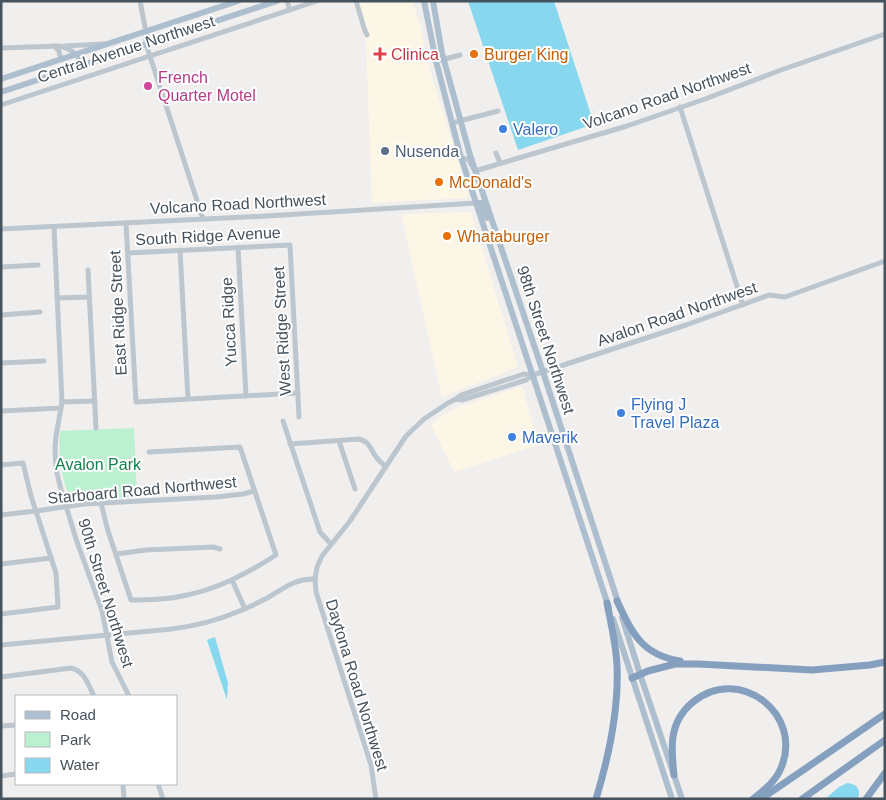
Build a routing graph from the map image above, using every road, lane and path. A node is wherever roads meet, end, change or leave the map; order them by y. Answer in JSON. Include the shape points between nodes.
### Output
{"nodes":[{"id":1,"x":140,"y":1,"type":"edge"},
{"id":2,"x":238,"y":1,"type":"edge"},
{"id":3,"x":277,"y":1,"type":"edge"},
{"id":4,"x":287,"y":1,"type":"edge"},
{"id":5,"x":317,"y":1,"type":"edge"},
{"id":6,"x":356,"y":1,"type":"edge"},
{"id":7,"x":424,"y":1,"type":"edge"},
{"id":8,"x":433,"y":1,"type":"edge"},
{"id":9,"x":290,"y":10,"type":"junction"},
{"id":10,"x":146,"y":32,"type":"junction"},
{"id":11,"x":367,"y":35,"type":"dead end"},
{"id":12,"x":884,"y":36,"type":"edge"},
{"id":13,"x":110,"y":43,"type":"junction"},
{"id":14,"x":146,"y":44,"type":"junction"},
{"id":15,"x":57,"y":46,"type":"junction"},
{"id":16,"x":1,"y":48,"type":"edge"},
{"id":17,"x":76,"y":54,"type":"junction"},
{"id":18,"x":460,"y":55,"type":"dead end"},
{"id":19,"x":150,"y":56,"type":"junction"},
{"id":20,"x":444,"y":59,"type":"junction"},
{"id":21,"x":60,"y":60,"type":"junction"},
{"id":22,"x":436,"y":61,"type":"junction"},
{"id":23,"x":83,"y":65,"type":"junction"},
{"id":24,"x":1,"y":79,"type":"edge"},
{"id":25,"x":1,"y":92,"type":"edge"},
{"id":26,"x":1,"y":105,"type":"edge"},
{"id":27,"x":680,"y":108,"type":"junction"},
{"id":28,"x":498,"y":111,"type":"dead end"},
{"id":29,"x":460,"y":120,"type":"junction"},
{"id":30,"x":452,"y":123,"type":"junction"},
{"id":31,"x":496,"y":153,"type":"dead end"},
{"id":32,"x":465,"y":158,"type":"junction"},
{"id":33,"x":500,"y":163,"type":"junction"},
{"id":34,"x":475,"y":171,"type":"junction"},
{"id":35,"x":481,"y":188,"type":"junction"},
{"id":36,"x":476,"y":203,"type":"junction"},
{"id":37,"x":203,"y":219,"type":"junction"},
{"id":38,"x":126,"y":222,"type":"junction"},
{"id":39,"x":54,"y":226,"type":"junction"},
{"id":40,"x":1,"y":229,"type":"edge"},
{"id":41,"x":496,"y":232,"type":"junction"},
{"id":42,"x":290,"y":245,"type":"joint"},
{"id":43,"x":238,"y":247,"type":"junction"},
{"id":44,"x":180,"y":250,"type":"junction"},
{"id":45,"x":128,"y":253,"type":"junction"},
{"id":46,"x":885,"y":261,"type":"edge"},
{"id":47,"x":38,"y":265,"type":"dead end"},
{"id":48,"x":1,"y":267,"type":"edge"},
{"id":49,"x":88,"y":270,"type":"dead end"},
{"id":50,"x":89,"y":297,"type":"junction"},
{"id":51,"x":57,"y":298,"type":"junction"},
{"id":52,"x":743,"y":305,"type":"junction"},
{"id":53,"x":40,"y":312,"type":"dead end"},
{"id":54,"x":1,"y":314,"type":"edge"},
{"id":55,"x":44,"y":361,"type":"dead end"},
{"id":56,"x":1,"y":363,"type":"edge"},
{"id":57,"x":543,"y":372,"type":"junction"},
{"id":58,"x":533,"y":375,"type":"junction"},
{"id":59,"x":298,"y":393,"type":"junction"},
{"id":60,"x":246,"y":396,"type":"junction"},
{"id":61,"x":188,"y":399,"type":"junction"},
{"id":62,"x":94,"y":401,"type":"junction"},
{"id":63,"x":61,"y":405,"type":"junction"},
{"id":64,"x":1,"y":411,"type":"edge"},
{"id":65,"x":299,"y":416,"type":"dead end"},
{"id":66,"x":283,"y":421,"type":"dead end"},
{"id":67,"x":96,"y":428,"type":"dead end"},
{"id":68,"x":339,"y":441,"type":"junction"},
{"id":69,"x":290,"y":444,"type":"junction"},
{"id":70,"x":149,"y":452,"type":"dead end"},
{"id":71,"x":1,"y":465,"type":"edge"},
{"id":72,"x":386,"y":467,"type":"junction"},
{"id":73,"x":355,"y":488,"type":"dead end"},
{"id":74,"x":254,"y":491,"type":"junction"},
{"id":75,"x":101,"y":503,"type":"junction"},
{"id":76,"x":66,"y":507,"type":"junction"},
{"id":77,"x":36,"y":511,"type":"junction"},
{"id":78,"x":1,"y":515,"type":"edge"},
{"id":79,"x":331,"y":544,"type":"junction"},
{"id":80,"x":220,"y":549,"type":"dead end"},
{"id":81,"x":116,"y":554,"type":"junction"},
{"id":82,"x":51,"y":558,"type":"junction"},
{"id":83,"x":1,"y":564,"type":"edge"},
{"id":84,"x":315,"y":579,"type":"junction"},
{"id":85,"x":232,"y":580,"type":"junction"},
{"id":86,"x":618,"y":601,"type":"junction"},
{"id":87,"x":608,"y":604,"type":"junction"},
{"id":88,"x":245,"y":609,"type":"junction"},
{"id":89,"x":1,"y":614,"type":"edge"},
{"id":90,"x":107,"y":634,"type":"junction"},
{"id":91,"x":1,"y":645,"type":"edge"},
{"id":92,"x":885,"y":662,"type":"edge"},
{"id":93,"x":698,"y":664,"type":"junction"},
{"id":94,"x":640,"y":674,"type":"junction"},
{"id":95,"x":1,"y":676,"type":"edge"},
{"id":96,"x":632,"y":678,"type":"junction"},
{"id":97,"x":94,"y":695,"type":"edge"},
{"id":98,"x":128,"y":695,"type":"edge"},
{"id":99,"x":885,"y":714,"type":"edge"},
{"id":100,"x":15,"y":724,"type":"edge"},
{"id":101,"x":1,"y":726,"type":"edge"},
{"id":102,"x":885,"y":740,"type":"edge"},
{"id":103,"x":885,"y":773,"type":"edge"},
{"id":104,"x":15,"y":774,"type":"edge"},
{"id":105,"x":674,"y":775,"type":"junction"},
{"id":106,"x":1,"y":776,"type":"edge"},
{"id":107,"x":123,"y":785,"type":"edge"},
{"id":108,"x":158,"y":785,"type":"edge"},
{"id":109,"x":124,"y":799,"type":"edge"},
{"id":110,"x":163,"y":799,"type":"edge"},
{"id":111,"x":376,"y":799,"type":"edge"},
{"id":112,"x":596,"y":799,"type":"edge"},
{"id":113,"x":672,"y":799,"type":"edge"},
{"id":114,"x":682,"y":799,"type":"edge"},
{"id":115,"x":753,"y":799,"type":"edge"},
{"id":116,"x":761,"y":799,"type":"edge"},
{"id":117,"x":802,"y":799,"type":"edge"},
{"id":118,"x":866,"y":799,"type":"edge"}],
"edges":[{"from":1,"to":10,"type":"street"},
{"from":2,"to":10,"type":"main road"},
{"from":3,"to":14,"type":"main road","name":"Central Avenue Northwest"},
{"from":4,"to":9,"type":"street"},
{"from":5,"to":9,"type":"street","name":"Central Avenue Northwest"},
{"from":6,"to":11,"type":"street"},
{"from":7,"to":22,"type":"main road","name":"98th Street Northwest"},
{"from":8,"to":20,"type":"main road","name":"98th Street Northwest"},
{"from":9,"to":19,"type":"street","name":"Central Avenue Northwest"},
{"from":10,"to":13,"type":"main road"},
{"from":10,"to":14,"type":"street"},
{"from":12,"to":27,"type":"street","name":"Volcano Road Northwest"},
{"from":13,"to":15,"type":"street"},
{"from":13,"to":17,"type":"main road"},
{"from":14,"to":19,"type":"street"},
{"from":14,"to":23,"type":"main road","name":"Central Avenue Northwest"},
{"from":15,"to":16,"type":"street"},
{"from":15,"to":17,"type":"street","via":[[69,48]]},
{"from":15,"to":21,"type":"street"},
{"from":17,"to":21,"type":"main road"},
{"from":17,"to":23,"type":"street"},
{"from":18,"to":20,"type":"street"},
{"from":19,"to":26,"type":"street","name":"Central Avenue Northwest"},
{"from":19,"to":37,"type":"street"},
{"from":20,"to":22,"type":"street"},
{"from":20,"to":29,"type":"main road","name":"98th Street Northwest"},
{"from":21,"to":24,"type":"main road"},
{"from":22,"to":30,"type":"main road","name":"98th Street Northwest"},
{"from":23,"to":25,"type":"main road","name":"Central Avenue Northwest"},
{"from":27,"to":33,"type":"street","name":"Volcano Road Northwest"},
{"from":27,"to":52,"type":"street"},
{"from":28,"to":29,"type":"street"},
{"from":29,"to":30,"type":"street"},
{"from":29,"to":34,"type":"main road","name":"98th Street Northwest"},
{"from":30,"to":32,"type":"main road","name":"98th Street Northwest"},
{"from":31,"to":33,"type":"street"},
{"from":32,"to":34,"type":"street"},
{"from":32,"to":35,"type":"main road"},
{"from":32,"to":36,"type":"main road","name":"98th Street Northwest"},
{"from":33,"to":34,"type":"street","name":"Volcano Road Northwest"},
{"from":34,"to":35,"type":"main road","name":"98th Street Northwest"},
{"from":35,"to":41,"type":"main road","name":"98th Street Northwest"},
{"from":36,"to":37,"type":"street","name":"Volcano Road Northwest"},
{"from":36,"to":41,"type":"main road","via":[[482,203],[490,226]]},
{"from":36,"to":58,"type":"main road","name":"98th Street Northwest"},
{"from":37,"to":38,"type":"street","name":"Volcano Road Northwest"},
{"from":38,"to":39,"type":"street","name":"Volcano Road Northwest"},
{"from":38,"to":45,"type":"street","name":"East Ridge Street"},
{"from":39,"to":40,"type":"street","name":"Volcano Road Northwest"},
{"from":39,"to":51,"type":"street","name":"90th Street Northwest"},
{"from":41,"to":57,"type":"main road","name":"98th Street Northwest"},
{"from":42,"to":43,"type":"street","name":"South Ridge Avenue"},
{"from":42,"to":59,"type":"street","name":"West Ridge Street"},
{"from":43,"to":44,"type":"street","name":"South Ridge Avenue"},
{"from":43,"to":60,"type":"street","name":"Yucca Ridge"},
{"from":44,"to":45,"type":"street","name":"South Ridge Avenue"},
{"from":44,"to":61,"type":"street"},
{"from":45,"to":61,"type":"street","name":"East Ridge Street","via":[[136,402]]},
{"from":46,"to":52,"type":"street","name":"Avalon Road Northwest","via":[[785,297],[769,296]]},
{"from":47,"to":48,"type":"street"},
{"from":49,"to":50,"type":"street"},
{"from":50,"to":51,"type":"street"},
{"from":50,"to":62,"type":"street"},
{"from":51,"to":63,"type":"street","name":"90th Street Northwest"},
{"from":52,"to":57,"type":"street","name":"Avalon Road Northwest"},
{"from":53,"to":54,"type":"street"},
{"from":55,"to":56,"type":"street"},
{"from":57,"to":58,"type":"street","name":"Avalon Road Northwest"},
{"from":57,"to":86,"type":"main road","name":"98th Street Northwest"},
{"from":58,"to":72,"type":"street","name":"Avalon Road Northwest","via":[[524,374],[461,395],[406,436]]},
{"from":58,"to":87,"type":"main road","name":"98th Street Northwest"},
{"from":59,"to":60,"type":"street"},
{"from":59,"to":65,"type":"street","name":"West Ridge Street"},
{"from":60,"to":61,"type":"street"},
{"from":62,"to":63,"type":"street"},
{"from":62,"to":67,"type":"street"},
{"from":63,"to":64,"type":"street"},
{"from":63,"to":76,"type":"street","name":"90th Street Northwest","via":[[56,436],[56,469]]},
{"from":66,"to":69,"type":"street"},
{"from":68,"to":69,"type":"street"},
{"from":68,"to":72,"type":"street","via":[[365,441]]},
{"from":68,"to":73,"type":"street"},
{"from":69,"to":79,"type":"street","via":[[320,532]]},
{"from":70,"to":74,"type":"street","via":[[240,447]]},
{"from":71,"to":77,"type":"street","via":[[24,463]]},
{"from":72,"to":79,"type":"street","name":"Avalon Road Northwest"},
{"from":74,"to":75,"type":"street","name":"Starboard Road Northwest","via":[[216,497]]},
{"from":74,"to":85,"type":"street","via":[[276,555]]},
{"from":75,"to":76,"type":"street","name":"Starboard Road Northwest"},
{"from":75,"to":81,"type":"street"},
{"from":76,"to":77,"type":"street","name":"Starboard Road Northwest"},
{"from":76,"to":90,"type":"street","name":"90th Street Northwest"},
{"from":77,"to":78,"type":"street","name":"Starboard Road Northwest"},
{"from":77,"to":82,"type":"street"},
{"from":79,"to":84,"type":"street","name":"Avalon Road Northwest","via":[[322,556]]},
{"from":80,"to":81,"type":"street","via":[[146,550]]},
{"from":81,"to":85,"type":"street","via":[[131,600],[176,597],[205,591]]},
{"from":82,"to":83,"type":"street"},
{"from":82,"to":89,"type":"street","via":[[56,573],[58,607]]},
{"from":84,"to":88,"type":"street","via":[[291,583]]},
{"from":84,"to":111,"type":"street","name":"Daytona Road Northwest","via":[[316,592],[371,765]]},
{"from":85,"to":88,"type":"street"},
{"from":86,"to":93,"type":"highway","via":[[631,630],[647,648],[672,660]]},
{"from":86,"to":94,"type":"main road","name":"98th Street Northwest"},
{"from":87,"to":96,"type":"main road","name":"98th Street Northwest"},
{"from":87,"to":112,"type":"highway","via":[[617,687],[608,755]]},
{"from":88,"to":90,"type":"street","via":[[186,627]]},
{"from":90,"to":91,"type":"street"},
{"from":90,"to":98,"type":"street","name":"90th Street Northwest","via":[[112,662]]},
{"from":92,"to":93,"type":"highway","via":[[812,670]]},
{"from":93,"to":94,"type":"highway","via":[[675,664]]},
{"from":94,"to":96,"type":"highway"},
{"from":94,"to":105,"type":"main road","name":"98th Street Northwest"},
{"from":95,"to":97,"type":"street","via":[[71,668],[83,674]]},
{"from":96,"to":113,"type":"main road","name":"98th Street Northwest"},
{"from":99,"to":116,"type":"highway"},
{"from":100,"to":101,"type":"street"},
{"from":102,"to":117,"type":"highway"},
{"from":103,"to":118,"type":"highway"},
{"from":104,"to":106,"type":"street"},
{"from":105,"to":114,"type":"main road","name":"98th Street Northwest"},
{"from":105,"to":115,"type":"highway","via":[[672,739],[677,722],[687,708],[699,697],[718,690],[747,691],[773,709],[782,725],[786,743],[777,776]]},
{"from":107,"to":109,"type":"street"},
{"from":108,"to":110,"type":"street"}]}
